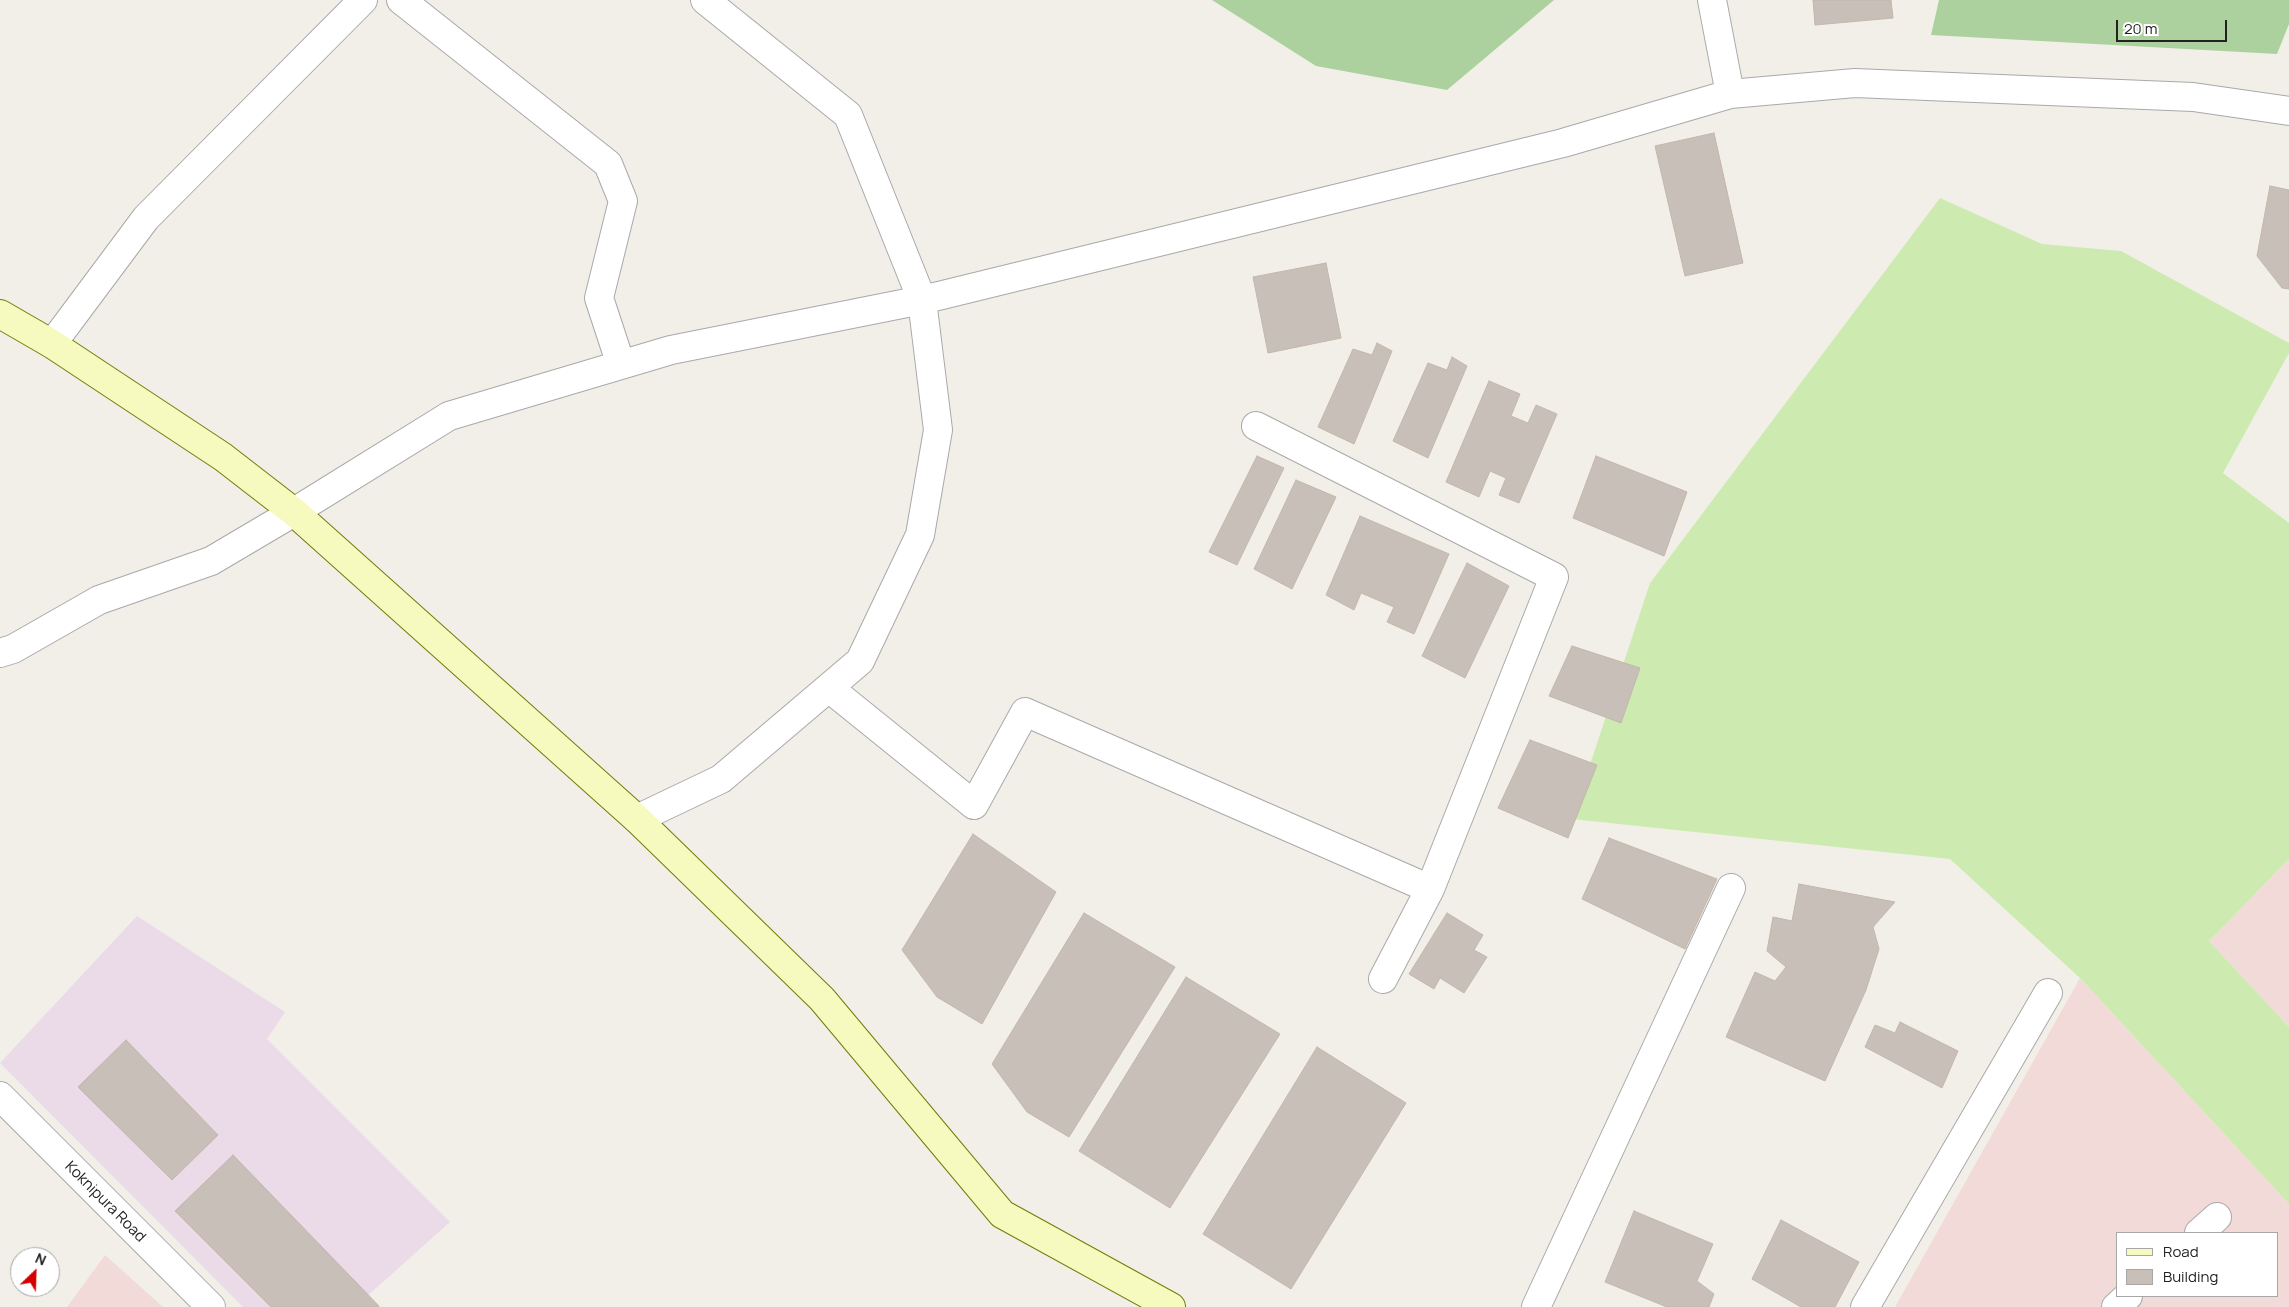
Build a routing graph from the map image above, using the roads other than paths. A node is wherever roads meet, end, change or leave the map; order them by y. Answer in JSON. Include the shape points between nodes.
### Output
{"nodes":[{"id":1,"x":363,"y":0,"type":"edge"},
{"id":2,"x":401,"y":0,"type":"edge"},
{"id":3,"x":705,"y":0,"type":"edge"},
{"id":4,"x":1712,"y":0,"type":"edge"},
{"id":5,"x":1730,"y":94,"type":"junction"},
{"id":6,"x":2289,"y":111,"type":"edge"},
{"id":7,"x":922,"y":300,"type":"junction"},
{"id":8,"x":0,"y":314,"type":"edge"},
{"id":9,"x":52,"y":344,"type":"junction"},
{"id":10,"x":620,"y":365,"type":"junction"},
{"id":11,"x":1256,"y":426,"type":"dead end"},
{"id":12,"x":294,"y":512,"type":"junction"},
{"id":13,"x":0,"y":653,"type":"edge"},
{"id":14,"x":829,"y":688,"type":"junction"},
{"id":15,"x":637,"y":819,"type":"junction"},
{"id":16,"x":1731,"y":888,"type":"dead end"},
{"id":17,"x":1430,"y":889,"type":"junction"},
{"id":18,"x":1383,"y":980,"type":"dead end"},
{"id":19,"x":2048,"y":993,"type":"dead end"},
{"id":20,"x":0,"y":1096,"type":"edge"},
{"id":21,"x":2127,"y":1297,"type":"edge"},
{"id":22,"x":210,"y":1307,"type":"edge"},
{"id":23,"x":1171,"y":1307,"type":"edge"},
{"id":24,"x":1536,"y":1307,"type":"edge"},
{"id":25,"x":1865,"y":1307,"type":"edge"},
{"id":26,"x":2116,"y":1307,"type":"edge"}],
"edges":[{"from":1,"to":9,"type":"street","via":[[146,218]]},
{"from":2,"to":10,"type":"street","via":[[608,164],[623,201],[599,298]]},
{"from":3,"to":7,"type":"street","via":[[848,114]]},
{"from":4,"to":5,"type":"street"},
{"from":5,"to":6,"type":"street","via":[[1855,83],[2193,97]]},
{"from":5,"to":7,"type":"street","via":[[1563,143]]},
{"from":7,"to":10,"type":"street","via":[[671,350]]},
{"from":7,"to":14,"type":"street","via":[[938,430],[920,535],[860,661]]},
{"from":8,"to":9,"type":"street"},
{"from":9,"to":12,"type":"street","via":[[223,457]]},
{"from":10,"to":12,"type":"street","via":[[449,416]]},
{"from":11,"to":17,"type":"street","via":[[1554,577]]},
{"from":12,"to":13,"type":"street","via":[[210,561],[99,600],[13,649]]},
{"from":12,"to":15,"type":"street"},
{"from":14,"to":15,"type":"street","via":[[721,779]]},
{"from":14,"to":17,"type":"street","via":[[974,805],[1024,712]]},
{"from":15,"to":23,"type":"street","via":[[822,999],[1002,1214]]},
{"from":16,"to":24,"type":"street"},
{"from":17,"to":18,"type":"street"},
{"from":19,"to":25,"type":"street"},
{"from":20,"to":22,"type":"street","name":"Koknipura Road"},
{"from":21,"to":26,"type":"street"}]}
